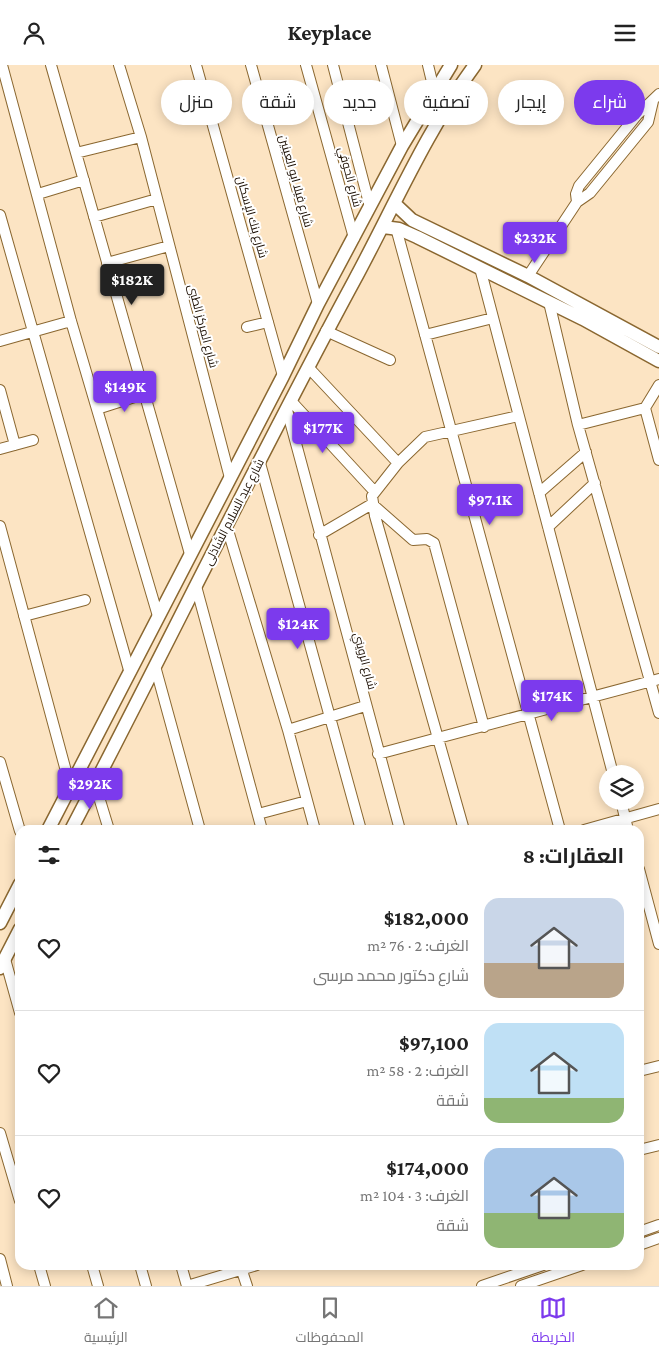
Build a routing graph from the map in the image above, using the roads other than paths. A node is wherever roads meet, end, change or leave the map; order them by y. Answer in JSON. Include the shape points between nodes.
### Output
{"nodes":[{"id":1,"x":2,"y":65,"type":"edge"},
{"id":2,"x":51,"y":65,"type":"edge"},
{"id":3,"x":119,"y":65,"type":"edge"},
{"id":4,"x":196,"y":65,"type":"edge"},
{"id":5,"x":251,"y":65,"type":"edge"},
{"id":6,"x":306,"y":65,"type":"edge"},
{"id":7,"x":333,"y":65,"type":"edge"},
{"id":8,"x":381,"y":65,"type":"edge"},
{"id":9,"x":428,"y":65,"type":"edge"},
{"id":10,"x":451,"y":65,"type":"edge"},
{"id":11,"x":475,"y":65,"type":"edge"},
{"id":12,"x":432,"y":80,"type":"edge"},
{"id":13,"x":441,"y":80,"type":"edge"},
{"id":14,"x":656,"y":98,"type":"edge"},
{"id":15,"x":414,"y":125,"type":"edge"},
{"id":16,"x":141,"y":137,"type":"junction"},
{"id":17,"x":402,"y":145,"type":"junction"},
{"id":18,"x":76,"y":153,"type":"junction"},
{"id":19,"x":84,"y":180,"type":"junction"},
{"id":20,"x":38,"y":194,"type":"junction"},
{"id":21,"x":157,"y":199,"type":"junction"},
{"id":22,"x":395,"y":204,"type":"junction"},
{"id":23,"x":370,"y":207,"type":"junction"},
{"id":24,"x":0,"y":215,"type":"edge"},
{"id":25,"x":94,"y":217,"type":"junction"},
{"id":26,"x":423,"y":225,"type":"junction"},
{"id":27,"x":383,"y":227,"type":"junction"},
{"id":28,"x":396,"y":228,"type":"junction"},
{"id":29,"x":354,"y":237,"type":"junction"},
{"id":30,"x":417,"y":237,"type":"junction"},
{"id":31,"x":170,"y":246,"type":"junction"},
{"id":32,"x":107,"y":263,"type":"junction"},
{"id":33,"x":480,"y":268,"type":"junction"},
{"id":34,"x":528,"y":276,"type":"junction"},
{"id":35,"x":331,"y":281,"type":"junction"},
{"id":36,"x":349,"y":290,"type":"junction"},
{"id":37,"x":549,"y":302,"type":"junction"},
{"id":38,"x":318,"y":304,"type":"junction"},
{"id":39,"x":493,"y":318,"type":"junction"},
{"id":40,"x":71,"y":321,"type":"junction"},
{"id":41,"x":268,"y":322,"type":"junction"},
{"id":42,"x":246,"y":327,"type":"dead end"},
{"id":43,"x":328,"y":327,"type":"junction"},
{"id":44,"x":33,"y":331,"type":"junction"},
{"id":45,"x":425,"y":335,"type":"junction"},
{"id":46,"x":0,"y":341,"type":"edge"},
{"id":47,"x":659,"y":347,"type":"edge"},
{"id":48,"x":390,"y":360,"type":"dead end"},
{"id":49,"x":659,"y":361,"type":"edge"},
{"id":50,"x":308,"y":367,"type":"junction"},
{"id":51,"x":284,"y":376,"type":"junction"},
{"id":52,"x":659,"y":385,"type":"edge"},
{"id":53,"x":0,"y":390,"type":"edge"},
{"id":54,"x":144,"y":394,"type":"junction"},
{"id":55,"x":289,"y":405,"type":"junction"},
{"id":56,"x":645,"y":408,"type":"junction"},
{"id":57,"x":97,"y":409,"type":"junction"},
{"id":58,"x":518,"y":416,"type":"junction"},
{"id":59,"x":578,"y":425,"type":"junction"},
{"id":60,"x":451,"y":430,"type":"junction"},
{"id":61,"x":33,"y":440,"type":"dead end"},
{"id":62,"x":15,"y":445,"type":"junction"},
{"id":63,"x":0,"y":449,"type":"edge"},
{"id":64,"x":586,"y":453,"type":"junction"},
{"id":65,"x":659,"y":460,"type":"edge"},
{"id":66,"x":260,"y":463,"type":"junction"},
{"id":67,"x":398,"y":463,"type":"junction"},
{"id":68,"x":230,"y":479,"type":"junction"},
{"id":69,"x":595,"y":483,"type":"junction"},
{"id":70,"x":374,"y":491,"type":"junction"},
{"id":71,"x":539,"y":493,"type":"junction"},
{"id":72,"x":372,"y":504,"type":"junction"},
{"id":73,"x":0,"y":526,"type":"edge"},
{"id":74,"x":227,"y":527,"type":"junction"},
{"id":75,"x":548,"y":527,"type":"junction"},
{"id":76,"x":319,"y":535,"type":"junction"},
{"id":77,"x":190,"y":554,"type":"junction"},
{"id":78,"x":196,"y":586,"type":"junction"},
{"id":79,"x":85,"y":600,"type":"dead end"},
{"id":80,"x":24,"y":616,"type":"junction"},
{"id":81,"x":158,"y":616,"type":"junction"},
{"id":82,"x":155,"y":666,"type":"junction"},
{"id":83,"x":129,"y":670,"type":"junction"},
{"id":84,"x":655,"y":681,"type":"edge"},
{"id":85,"x":593,"y":698,"type":"junction"},
{"id":86,"x":365,"y":706,"type":"junction"},
{"id":87,"x":659,"y":713,"type":"edge"},
{"id":88,"x":529,"y":715,"type":"junction"},
{"id":89,"x":330,"y":717,"type":"junction"},
{"id":90,"x":484,"y":727,"type":"junction"},
{"id":91,"x":288,"y":730,"type":"junction"},
{"id":92,"x":439,"y":739,"type":"junction"},
{"id":93,"x":378,"y":754,"type":"junction"},
{"id":94,"x":0,"y":762,"type":"edge"},
{"id":95,"x":611,"y":765,"type":"edge"},
{"id":96,"x":94,"y":784,"type":"junction"},
{"id":97,"x":70,"y":786,"type":"junction"},
{"id":98,"x":307,"y":801,"type":"junction"},
{"id":99,"x":60,"y":806,"type":"junction"},
{"id":100,"x":659,"y":809,"type":"edge"},
{"id":101,"x":623,"y":810,"type":"edge"},
{"id":102,"x":258,"y":814,"type":"junction"},
{"id":103,"x":78,"y":817,"type":"junction"},
{"id":104,"x":625,"y":819,"type":"junction"},
{"id":105,"x":18,"y":825,"type":"edge"},
{"id":106,"x":50,"y":825,"type":"edge"},
{"id":107,"x":74,"y":825,"type":"edge"},
{"id":108,"x":107,"y":825,"type":"edge"},
{"id":109,"x":199,"y":825,"type":"edge"},
{"id":110,"x":261,"y":825,"type":"edge"},
{"id":111,"x":313,"y":825,"type":"edge"},
{"id":112,"x":360,"y":825,"type":"edge"},
{"id":113,"x":399,"y":825,"type":"edge"},
{"id":114,"x":463,"y":825,"type":"edge"},
{"id":115,"x":559,"y":825,"type":"edge"},
{"id":116,"x":603,"y":825,"type":"edge"},
{"id":117,"x":627,"y":825,"type":"edge"},
{"id":118,"x":644,"y":888,"type":"edge"},
{"id":119,"x":15,"y":894,"type":"edge"},
{"id":120,"x":0,"y":923,"type":"edge"},
{"id":121,"x":15,"y":938,"type":"edge"},
{"id":122,"x":659,"y":944,"type":"edge"},
{"id":123,"x":2,"y":963,"type":"edge"},
{"id":124,"x":15,"y":999,"type":"edge"},
{"id":125,"x":659,"y":1066,"type":"edge"},
{"id":126,"x":644,"y":1070,"type":"edge"},
{"id":127,"x":0,"y":1133,"type":"edge"},
{"id":128,"x":659,"y":1145,"type":"edge"},
{"id":129,"x":644,"y":1149,"type":"edge"},
{"id":130,"x":15,"y":1184,"type":"edge"},
{"id":131,"x":659,"y":1225,"type":"edge"},
{"id":132,"x":644,"y":1230,"type":"edge"},
{"id":133,"x":659,"y":1238,"type":"edge"},
{"id":134,"x":644,"y":1243,"type":"edge"},
{"id":135,"x":0,"y":1259,"type":"edge"},
{"id":136,"x":40,"y":1270,"type":"edge"},
{"id":137,"x":93,"y":1270,"type":"edge"},
{"id":138,"x":141,"y":1270,"type":"edge"},
{"id":139,"x":183,"y":1270,"type":"edge"},
{"id":140,"x":232,"y":1270,"type":"edge"},
{"id":141,"x":242,"y":1270,"type":"edge"},
{"id":142,"x":517,"y":1270,"type":"edge"},
{"id":143,"x":567,"y":1270,"type":"edge"},
{"id":144,"x":7,"y":1286,"type":"edge"},
{"id":145,"x":45,"y":1286,"type":"edge"},
{"id":146,"x":98,"y":1286,"type":"edge"},
{"id":147,"x":146,"y":1286,"type":"edge"},
{"id":148,"x":187,"y":1286,"type":"edge"},
{"id":149,"x":247,"y":1286,"type":"edge"},
{"id":150,"x":482,"y":1286,"type":"edge"},
{"id":151,"x":521,"y":1286,"type":"edge"}],
"edges":[{"from":1,"to":20,"type":"street"},
{"from":2,"to":18,"type":"street"},
{"from":3,"to":16,"type":"street","name":"شارع المركز الطبى"},
{"from":4,"to":41,"type":"street","name":"شارع بنك الإسكان"},
{"from":5,"to":38,"type":"street","name":"شارع فيلا ابو العينين"},
{"from":6,"to":29,"type":"street","name":"شارع الحوفي"},
{"from":7,"to":23,"type":"street"},
{"from":8,"to":17,"type":"street"},
{"from":9,"to":12,"type":"street"},
{"from":10,"to":13,"type":"main road","name":"شارع عبد السلام الشاذلى"},
{"from":11,"to":22,"type":"main road","name":"شارع عبد السلام الشاذلى","via":[[444,113]]},
{"from":14,"to":34,"type":"street","via":[[648,122],[590,193],[577,202]]},
{"from":15,"to":17,"type":"main road","name":"شارع عبد السلام الشاذلى"},
{"from":16,"to":18,"type":"street"},
{"from":16,"to":21,"type":"street","name":"شارع المركز الطبى"},
{"from":17,"to":23,"type":"main road","name":"شارع عبد السلام الشاذلى"},
{"from":18,"to":19,"type":"street"},
{"from":19,"to":20,"type":"street"},
{"from":19,"to":25,"type":"street"},
{"from":20,"to":40,"type":"street"},
{"from":21,"to":25,"type":"street"},
{"from":21,"to":31,"type":"street","name":"شارع المركز الطبى"},
{"from":22,"to":26,"type":"main road","via":[[406,216]]},
{"from":22,"to":27,"type":"main road","name":"شارع عبد السلام الشاذلى"},
{"from":23,"to":29,"type":"main road","name":"شارع عبد السلام الشاذلى"},
{"from":24,"to":44,"type":"street"},
{"from":25,"to":32,"type":"street"},
{"from":26,"to":30,"type":"main road"},
{"from":26,"to":34,"type":"main road"},
{"from":27,"to":28,"type":"main road"},
{"from":27,"to":36,"type":"main road","name":"شارع عبد السلام الشاذلى"},
{"from":28,"to":30,"type":"main road"},
{"from":28,"to":45,"type":"street"},
{"from":29,"to":35,"type":"main road","name":"شارع عبد السلام الشاذلى"},
{"from":30,"to":33,"type":"main road"},
{"from":31,"to":32,"type":"street"},
{"from":31,"to":68,"type":"street","name":"شارع المركز الطبى"},
{"from":32,"to":54,"type":"street"},
{"from":33,"to":37,"type":"main road"},
{"from":33,"to":39,"type":"street"},
{"from":34,"to":47,"type":"main road"},
{"from":35,"to":36,"type":"main road"},
{"from":35,"to":38,"type":"main road","name":"شارع عبد السلام الشاذلى"},
{"from":36,"to":43,"type":"main road","name":"شارع عبد السلام الشاذلى"},
{"from":37,"to":49,"type":"main road"},
{"from":37,"to":59,"type":"street"},
{"from":38,"to":43,"type":"main road"},
{"from":38,"to":51,"type":"main road","name":"شارع عبد السلام الشاذلى"},
{"from":39,"to":45,"type":"street"},
{"from":39,"to":58,"type":"street"},
{"from":40,"to":44,"type":"street"},
{"from":40,"to":57,"type":"street"},
{"from":41,"to":42,"type":"street"},
{"from":41,"to":51,"type":"street","name":"شارع بنك الإسكان"},
{"from":43,"to":48,"type":"street"},
{"from":43,"to":50,"type":"main road","name":"شارع عبد السلام الشاذلى"},
{"from":44,"to":46,"type":"street"},
{"from":44,"to":83,"type":"street"},
{"from":45,"to":60,"type":"street"},
{"from":50,"to":55,"type":"main road","name":"شارع عبد السلام الشاذلى"},
{"from":50,"to":67,"type":"street"},
{"from":51,"to":68,"type":"main road","name":"شارع عبد السلام الشاذلى"},
{"from":52,"to":56,"type":"street"},
{"from":53,"to":62,"type":"street"},
{"from":54,"to":57,"type":"street"},
{"from":54,"to":77,"type":"street"},
{"from":55,"to":66,"type":"main road","name":"شارع عبد السلام الشاذلى"},
{"from":55,"to":70,"type":"street"},
{"from":55,"to":76,"type":"street","name":"شارع الرويني"},
{"from":56,"to":59,"type":"street"},
{"from":56,"to":65,"type":"street"},
{"from":57,"to":81,"type":"street"},
{"from":58,"to":60,"type":"street"},
{"from":58,"to":71,"type":"street"},
{"from":59,"to":64,"type":"street"},
{"from":60,"to":67,"type":"street","via":[[425,437]]},
{"from":60,"to":88,"type":"street"},
{"from":61,"to":62,"type":"street"},
{"from":62,"to":63,"type":"street"},
{"from":64,"to":69,"type":"street"},
{"from":64,"to":71,"type":"street"},
{"from":66,"to":74,"type":"main road","name":"شارع عبد السلام الشاذلى"},
{"from":66,"to":89,"type":"street"},
{"from":67,"to":70,"type":"street"},
{"from":68,"to":77,"type":"main road","name":"شارع عبد السلام الشاذلى"},
{"from":69,"to":75,"type":"street"},
{"from":69,"to":84,"type":"street"},
{"from":70,"to":72,"type":"street"},
{"from":71,"to":75,"type":"street"},
{"from":72,"to":76,"type":"street"},
{"from":72,"to":90,"type":"street","via":[[412,540],[428,539],[434,543]]},
{"from":72,"to":92,"type":"street"},
{"from":73,"to":80,"type":"street"},
{"from":74,"to":78,"type":"main road","name":"شارع عبد السلام الشاذلى"},
{"from":74,"to":91,"type":"street"},
{"from":75,"to":85,"type":"street"},
{"from":76,"to":86,"type":"street","name":"شارع الرويني"},
{"from":77,"to":81,"type":"main road","name":"شارع عبد السلام الشاذلى"},
{"from":78,"to":82,"type":"main road","name":"شارع عبد السلام الشاذلى"},
{"from":78,"to":102,"type":"street"},
{"from":79,"to":80,"type":"street"},
{"from":80,"to":97,"type":"street"},
{"from":81,"to":83,"type":"main road","name":"شارع عبد السلام الشاذلى"},
{"from":82,"to":96,"type":"main road","name":"شارع عبد السلام الشاذلى"},
{"from":82,"to":109,"type":"street"},
{"from":83,"to":97,"type":"main road","name":"شارع عبد السلام الشاذلى"},
{"from":84,"to":85,"type":"street"},
{"from":84,"to":87,"type":"street"},
{"from":85,"to":88,"type":"street"},
{"from":85,"to":95,"type":"street"},
{"from":86,"to":89,"type":"street"},
{"from":86,"to":93,"type":"street","name":"شارع الرويني"},
{"from":88,"to":90,"type":"street"},
{"from":88,"to":115,"type":"street"},
{"from":89,"to":91,"type":"street"},
{"from":89,"to":112,"type":"street"},
{"from":90,"to":92,"type":"street"},
{"from":91,"to":98,"type":"street"},
{"from":92,"to":93,"type":"street"},
{"from":92,"to":114,"type":"street"},
{"from":93,"to":113,"type":"street","name":"شارع الرويني"},
{"from":94,"to":105,"type":"street"},
{"from":96,"to":103,"type":"main road","name":"شارع عبد السلام الشاذلى"},
{"from":96,"to":108,"type":"street"},
{"from":97,"to":99,"type":"main road","name":"شارع عبد السلام الشاذلى"},
{"from":98,"to":102,"type":"street"},
{"from":98,"to":111,"type":"street"},
{"from":99,"to":103,"type":"main road"},
{"from":99,"to":106,"type":"main road","name":"شارع عبد السلام الشاذلى"},
{"from":100,"to":104,"type":"street"},
{"from":101,"to":104,"type":"street"},
{"from":102,"to":110,"type":"street"},
{"from":103,"to":107,"type":"main road","name":"شارع عبد السلام الشاذلى"},
{"from":104,"to":116,"type":"street"},
{"from":104,"to":117,"type":"street"},
{"from":118,"to":122,"type":"street"},
{"from":119,"to":120,"type":"main road"},
{"from":121,"to":123,"type":"main road"},
{"from":123,"to":124,"type":"street"},
{"from":125,"to":126,"type":"street"},
{"from":127,"to":130,"type":"street"},
{"from":128,"to":129,"type":"street"},
{"from":131,"to":132,"type":"street"},
{"from":133,"to":134,"type":"street"},
{"from":135,"to":144,"type":"street"},
{"from":136,"to":145,"type":"street"},
{"from":137,"to":146,"type":"street"},
{"from":138,"to":147,"type":"street"},
{"from":139,"to":148,"type":"street"},
{"from":140,"to":148,"type":"street"},
{"from":141,"to":149,"type":"street"},
{"from":142,"to":150,"type":"street"},
{"from":143,"to":151,"type":"street"}]}
